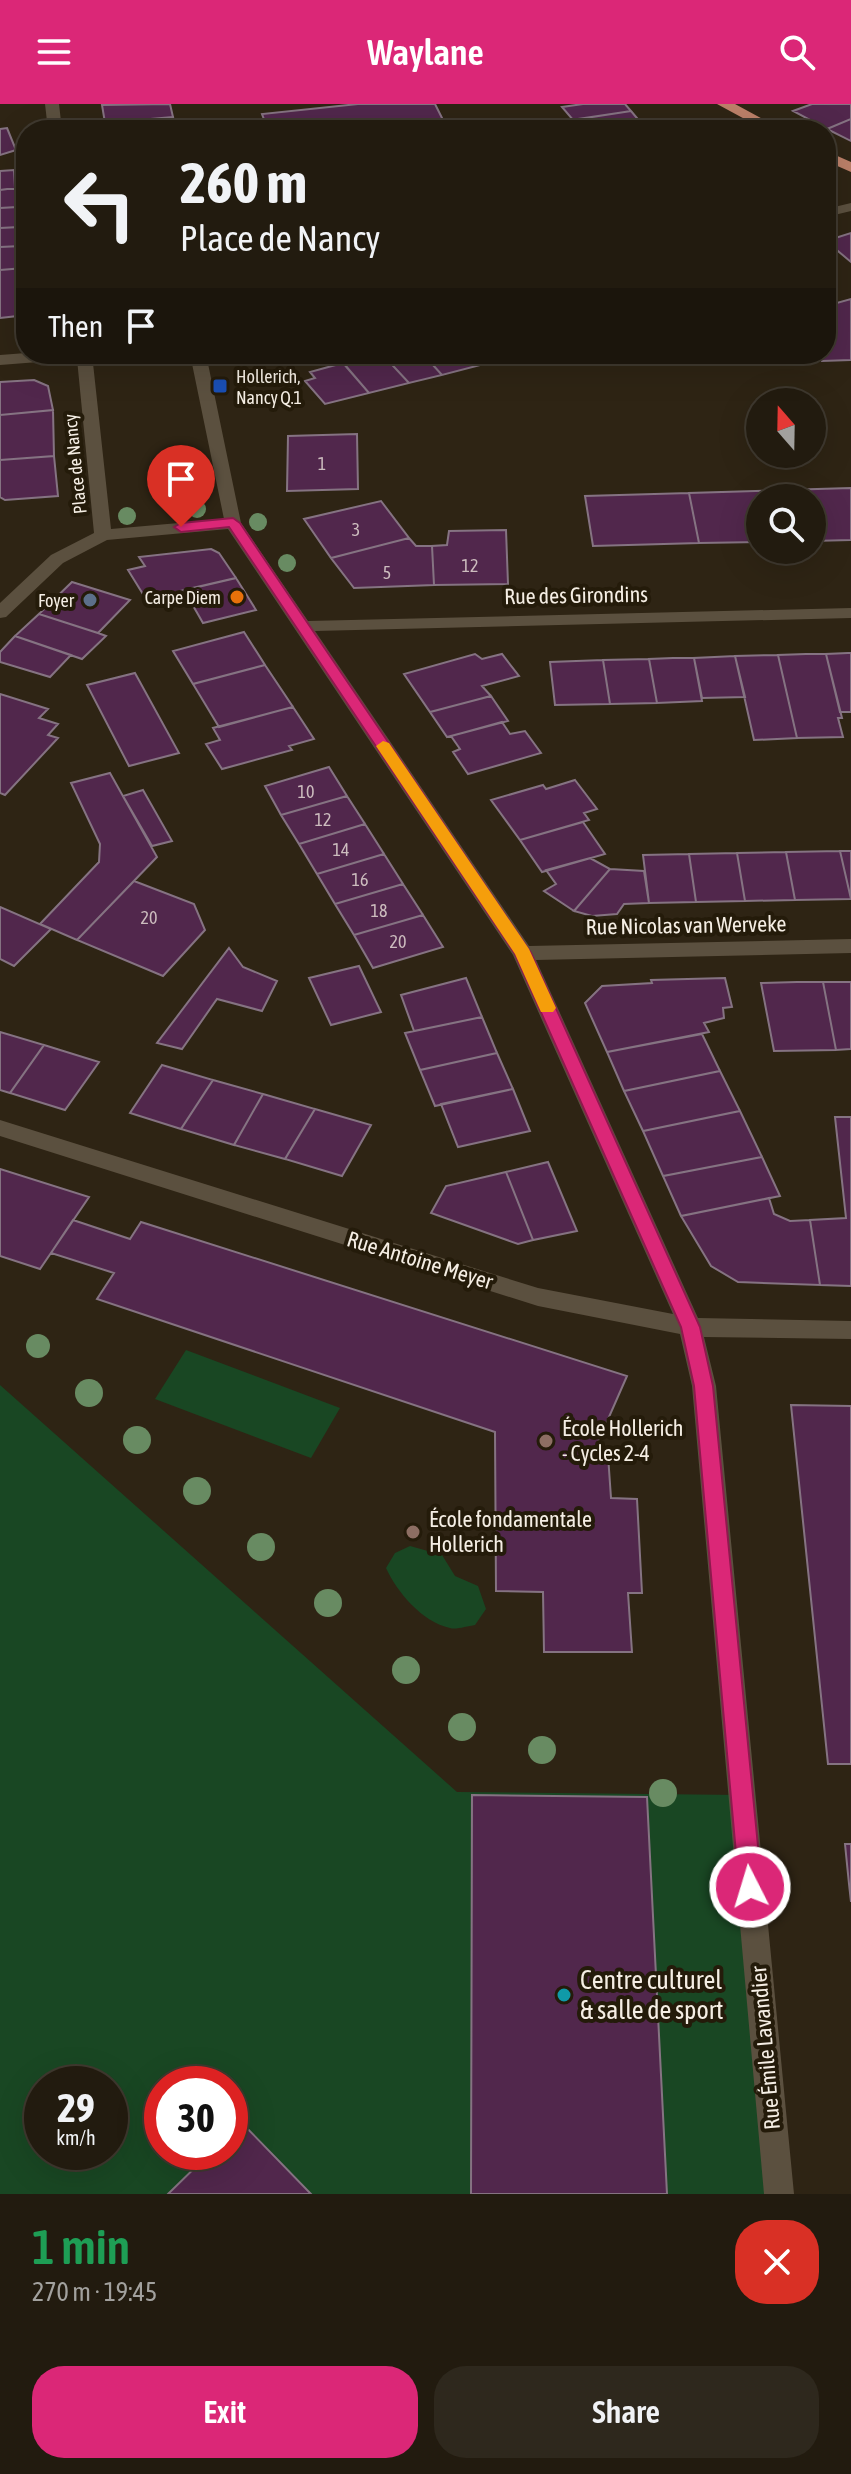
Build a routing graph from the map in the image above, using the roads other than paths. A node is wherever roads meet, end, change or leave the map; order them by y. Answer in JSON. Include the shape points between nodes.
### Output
{"nodes":[{"id":1,"x":724,"y":104,"type":"edge"},
{"id":2,"x":756,"y":120,"type":"edge"},
{"id":3,"x":83,"y":364,"type":"edge"},
{"id":4,"x":200,"y":364,"type":"edge"},
{"id":5,"x":233,"y":523,"type":"junction"},
{"id":6,"x":103,"y":535,"type":"junction"},
{"id":7,"x":0,"y":613,"type":"edge"},
{"id":8,"x":851,"y":613,"type":"edge"},
{"id":9,"x":302,"y":626,"type":"junction"},
{"id":10,"x":851,"y":946,"type":"edge"},
{"id":11,"x":523,"y":953,"type":"junction"},
{"id":12,"x":0,"y":1128,"type":"edge"},
{"id":13,"x":690,"y":1327,"type":"junction"},
{"id":14,"x":851,"y":1330,"type":"edge"},
{"id":15,"x":779,"y":2194,"type":"edge"}],
"edges":[{"from":1,"to":2,"type":"main road"},
{"from":3,"to":6,"type":"street","name":"Place de Nancy"},
{"from":4,"to":5,"type":"street","name":"Rue Émile Lavandier"},
{"from":5,"to":6,"type":"street","name":"Place de Nancy"},
{"from":5,"to":9,"type":"street","name":"Rue Émile Lavandier"},
{"from":6,"to":7,"type":"street","via":[[57,559]]},
{"from":8,"to":9,"type":"street","name":"Rue des Girondins"},
{"from":9,"to":11,"type":"street","name":"Rue Émile Lavandier"},
{"from":10,"to":11,"type":"street","name":"Rue Nicolas van Werveke"},
{"from":11,"to":13,"type":"street","name":"Rue Émile Lavandier"},
{"from":12,"to":13,"type":"street","name":"Rue Antoine Meyer","via":[[538,1297]]},
{"from":13,"to":14,"type":"street","name":"Rue Antoine Meyer"},
{"from":13,"to":15,"type":"street","name":"Rue Émile Lavandier","via":[[704,1386]]}]}
